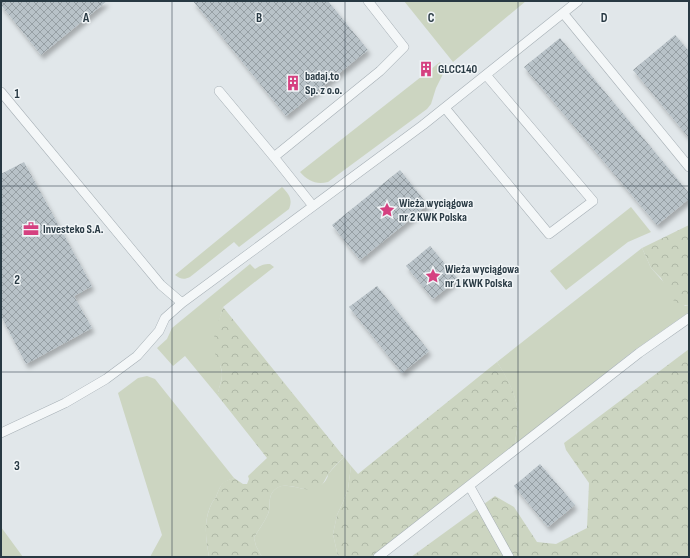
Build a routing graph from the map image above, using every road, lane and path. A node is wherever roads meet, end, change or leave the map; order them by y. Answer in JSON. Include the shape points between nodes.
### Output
{"nodes":[{"id":1,"x":368,"y":1,"type":"edge"},
{"id":2,"x":578,"y":1,"type":"edge"},
{"id":3,"x":563,"y":13,"type":"junction"},
{"id":4,"x":486,"y":75,"type":"junction"},
{"id":5,"x":220,"y":91,"type":"dead end"},
{"id":6,"x":1,"y":92,"type":"edge"},
{"id":7,"x":445,"y":108,"type":"junction"},
{"id":8,"x":274,"y":157,"type":"junction"},
{"id":9,"x":689,"y":167,"type":"edge"},
{"id":10,"x":313,"y":206,"type":"junction"},
{"id":11,"x":182,"y":303,"type":"junction"},
{"id":12,"x":689,"y":318,"type":"edge"},
{"id":13,"x":1,"y":433,"type":"edge"},
{"id":14,"x":470,"y":486,"type":"junction"},
{"id":15,"x":378,"y":557,"type":"edge"},
{"id":16,"x":508,"y":557,"type":"edge"}],
"edges":[{"from":1,"to":8,"type":"lane","via":[[404,47],[380,71]]},
{"from":2,"to":3,"type":"lane"},
{"from":3,"to":4,"type":"lane"},
{"from":3,"to":9,"type":"lane"},
{"from":4,"to":7,"type":"lane"},
{"from":4,"to":7,"type":"lane","via":[[593,201],[549,234]]},
{"from":5,"to":8,"type":"lane"},
{"from":6,"to":11,"type":"lane","via":[[161,285]]},
{"from":7,"to":10,"type":"lane"},
{"from":8,"to":10,"type":"lane"},
{"from":10,"to":11,"type":"lane"},
{"from":11,"to":13,"type":"lane","via":[[165,318],[159,331],[137,356],[106,379],[65,403]]},
{"from":12,"to":14,"type":"lane"},
{"from":14,"to":15,"type":"lane"},
{"from":14,"to":16,"type":"lane"}]}
